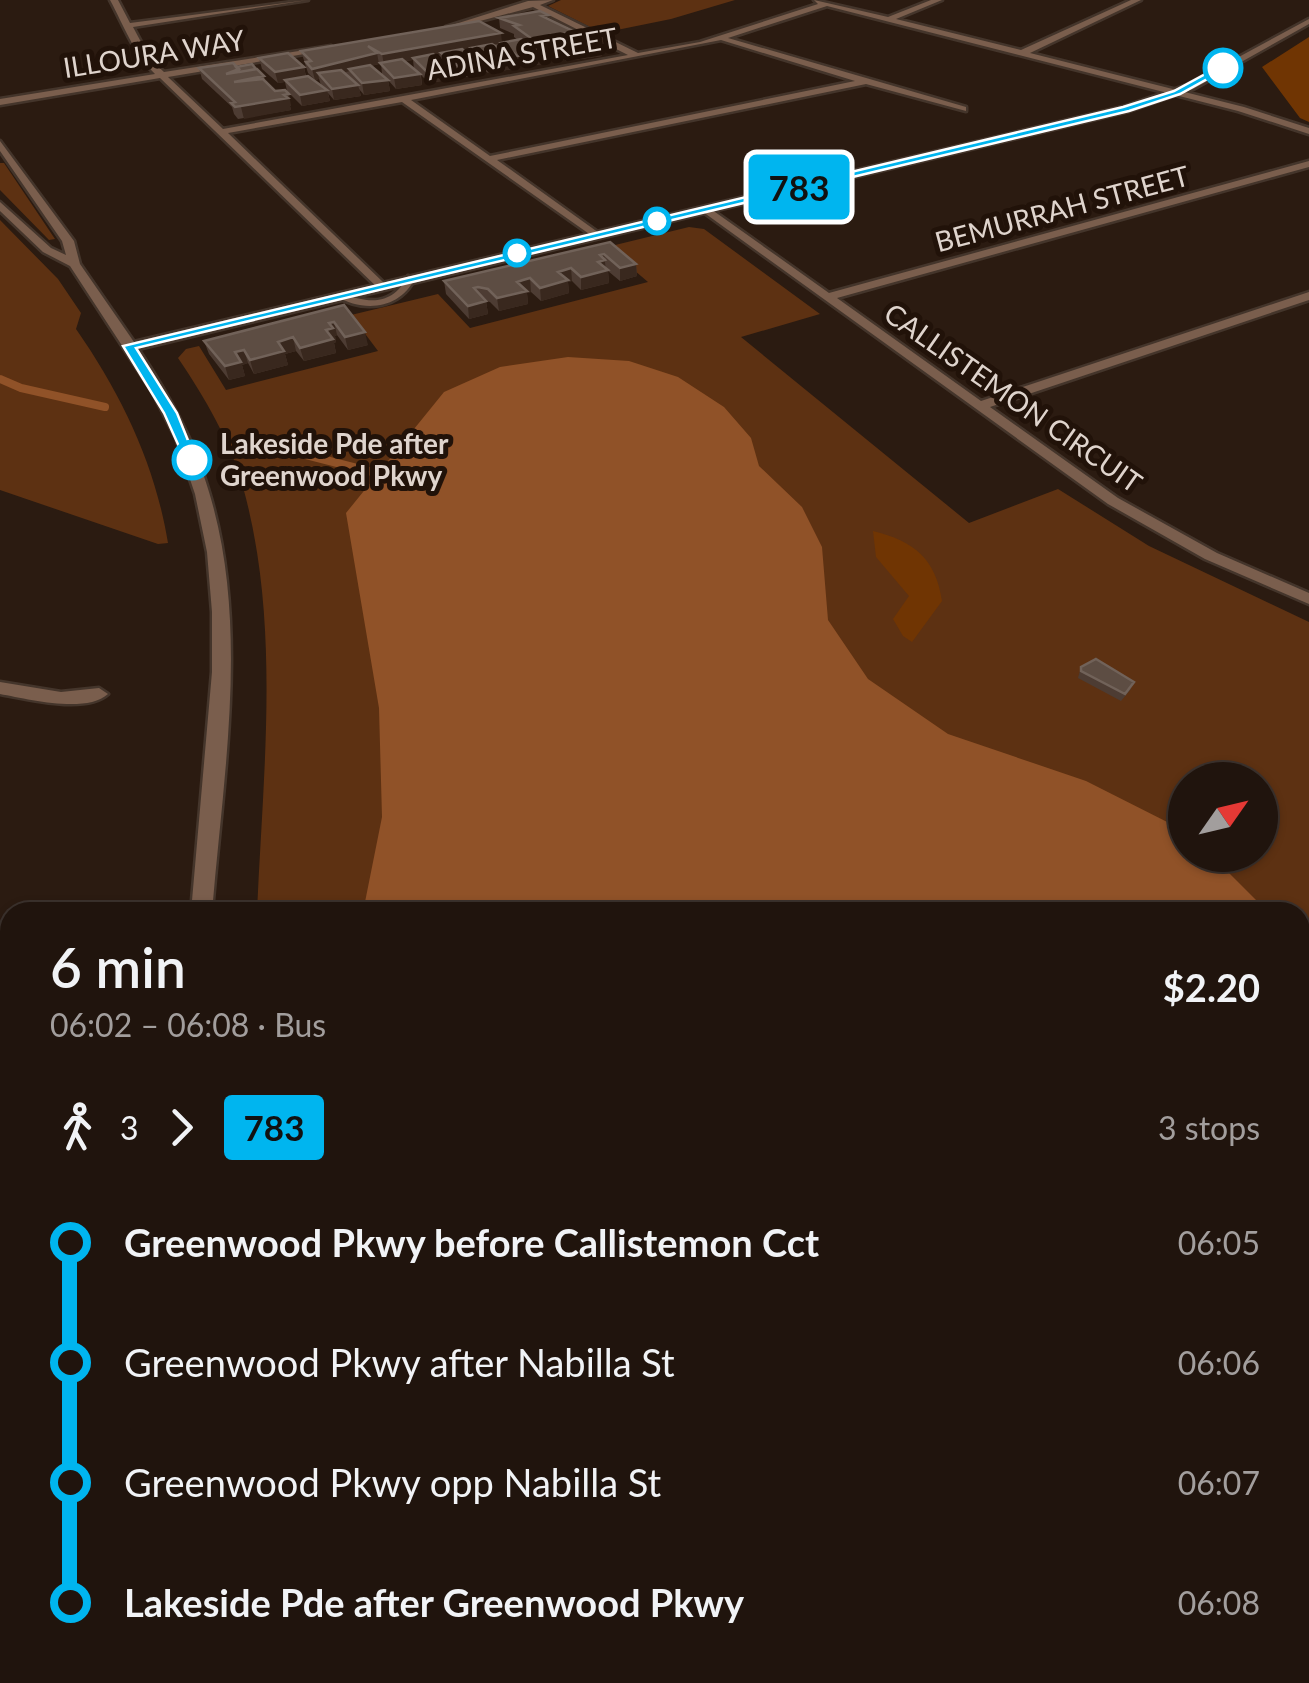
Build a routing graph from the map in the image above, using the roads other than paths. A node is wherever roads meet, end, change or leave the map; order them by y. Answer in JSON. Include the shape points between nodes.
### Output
{"nodes":[{"id":1,"x":114,"y":0,"type":"edge"},
{"id":2,"x":304,"y":0,"type":"edge"},
{"id":3,"x":549,"y":0,"type":"edge"},
{"id":4,"x":815,"y":0,"type":"edge"},
{"id":5,"x":938,"y":0,"type":"edge"},
{"id":6,"x":1137,"y":0,"type":"edge"},
{"id":7,"x":529,"y":2,"type":"edge"},
{"id":8,"x":828,"y":3,"type":"junction"},
{"id":9,"x":889,"y":19,"type":"junction"},
{"id":10,"x":1309,"y":21,"type":"edge"},
{"id":11,"x":125,"y":26,"type":"junction"},
{"id":12,"x":431,"y":31,"type":"edge"},
{"id":13,"x":722,"y":39,"type":"junction"},
{"id":14,"x":339,"y":46,"type":"edge"},
{"id":15,"x":1022,"y":53,"type":"junction"},
{"id":16,"x":637,"y":56,"type":"junction"},
{"id":17,"x":162,"y":75,"type":"junction"},
{"id":18,"x":866,"y":81,"type":"junction"},
{"id":19,"x":1177,"y":92,"type":"junction"},
{"id":20,"x":404,"y":99,"type":"junction"},
{"id":21,"x":0,"y":102,"type":"edge"},
{"id":22,"x":963,"y":110,"type":"dead end"},
{"id":23,"x":1309,"y":131,"type":"edge"},
{"id":24,"x":220,"y":132,"type":"junction"},
{"id":25,"x":0,"y":144,"type":"edge"},
{"id":26,"x":489,"y":160,"type":"junction"},
{"id":27,"x":1309,"y":164,"type":"edge"},
{"id":28,"x":0,"y":205,"type":"edge"},
{"id":29,"x":704,"y":210,"type":"junction"},
{"id":30,"x":595,"y":235,"type":"junction"},
{"id":31,"x":74,"y":264,"type":"junction"},
{"id":32,"x":411,"y":278,"type":"junction"},
{"id":33,"x":380,"y":286,"type":"junction"},
{"id":34,"x":340,"y":296,"type":"junction"},
{"id":35,"x":1309,"y":296,"type":"edge"},
{"id":36,"x":827,"y":297,"type":"junction"},
{"id":37,"x":129,"y":346,"type":"junction"},
{"id":38,"x":978,"y":406,"type":"junction"},
{"id":39,"x":1309,"y":600,"type":"edge"},
{"id":40,"x":0,"y":688,"type":"edge"},
{"id":41,"x":99,"y":694,"type":"dead end"},
{"id":42,"x":202,"y":902,"type":"edge"}],
"edges":[{"from":1,"to":11,"type":"street"},
{"from":2,"to":11,"type":"street"},
{"from":3,"to":7,"type":"street"},
{"from":4,"to":8,"type":"street"},
{"from":5,"to":9,"type":"street"},
{"from":6,"to":15,"type":"street"},
{"from":7,"to":12,"type":"street"},
{"from":7,"to":16,"type":"street"},
{"from":8,"to":9,"type":"street"},
{"from":8,"to":13,"type":"street","name":"ADINA STREET"},
{"from":9,"to":15,"type":"street"},
{"from":10,"to":19,"type":"street"},
{"from":11,"to":17,"type":"street"},
{"from":13,"to":16,"type":"street","name":"ADINA STREET"},
{"from":13,"to":18,"type":"street"},
{"from":14,"to":17,"type":"street","name":"ILLOURA WAY"},
{"from":15,"to":19,"type":"street"},
{"from":16,"to":20,"type":"street","name":"ADINA STREET"},
{"from":17,"to":21,"type":"street","name":"ILLOURA WAY"},
{"from":17,"to":24,"type":"street"},
{"from":18,"to":22,"type":"street"},
{"from":18,"to":26,"type":"street"},
{"from":19,"to":23,"type":"street"},
{"from":19,"to":29,"type":"street"},
{"from":20,"to":24,"type":"street","name":"ADINA STREET"},
{"from":20,"to":26,"type":"street"},
{"from":24,"to":33,"type":"street"},
{"from":25,"to":31,"type":"street","via":[[68,241]]},
{"from":26,"to":30,"type":"street"},
{"from":27,"to":36,"type":"street","name":"BEMURRAH STREET"},
{"from":28,"to":31,"type":"street","via":[[47,250]]},
{"from":29,"to":30,"type":"street"},
{"from":29,"to":36,"type":"street","name":"CALLISTEMON CIRCUIT"},
{"from":30,"to":32,"type":"street"},
{"from":31,"to":37,"type":"street"},
{"from":32,"to":33,"type":"street"},
{"from":32,"to":34,"type":"lane","via":[[388,301],[367,304]]},
{"from":33,"to":34,"type":"street"},
{"from":34,"to":37,"type":"street"},
{"from":35,"to":38,"type":"street"},
{"from":36,"to":38,"type":"street","name":"CALLISTEMON CIRCUIT"},
{"from":37,"to":42,"type":"street","via":[[182,437],[212,535],[220,642]]},
{"from":38,"to":39,"type":"street","name":"CALLISTEMON CIRCUIT","via":[[1161,530]]},
{"from":40,"to":41,"type":"street","via":[[61,698]]}]}
